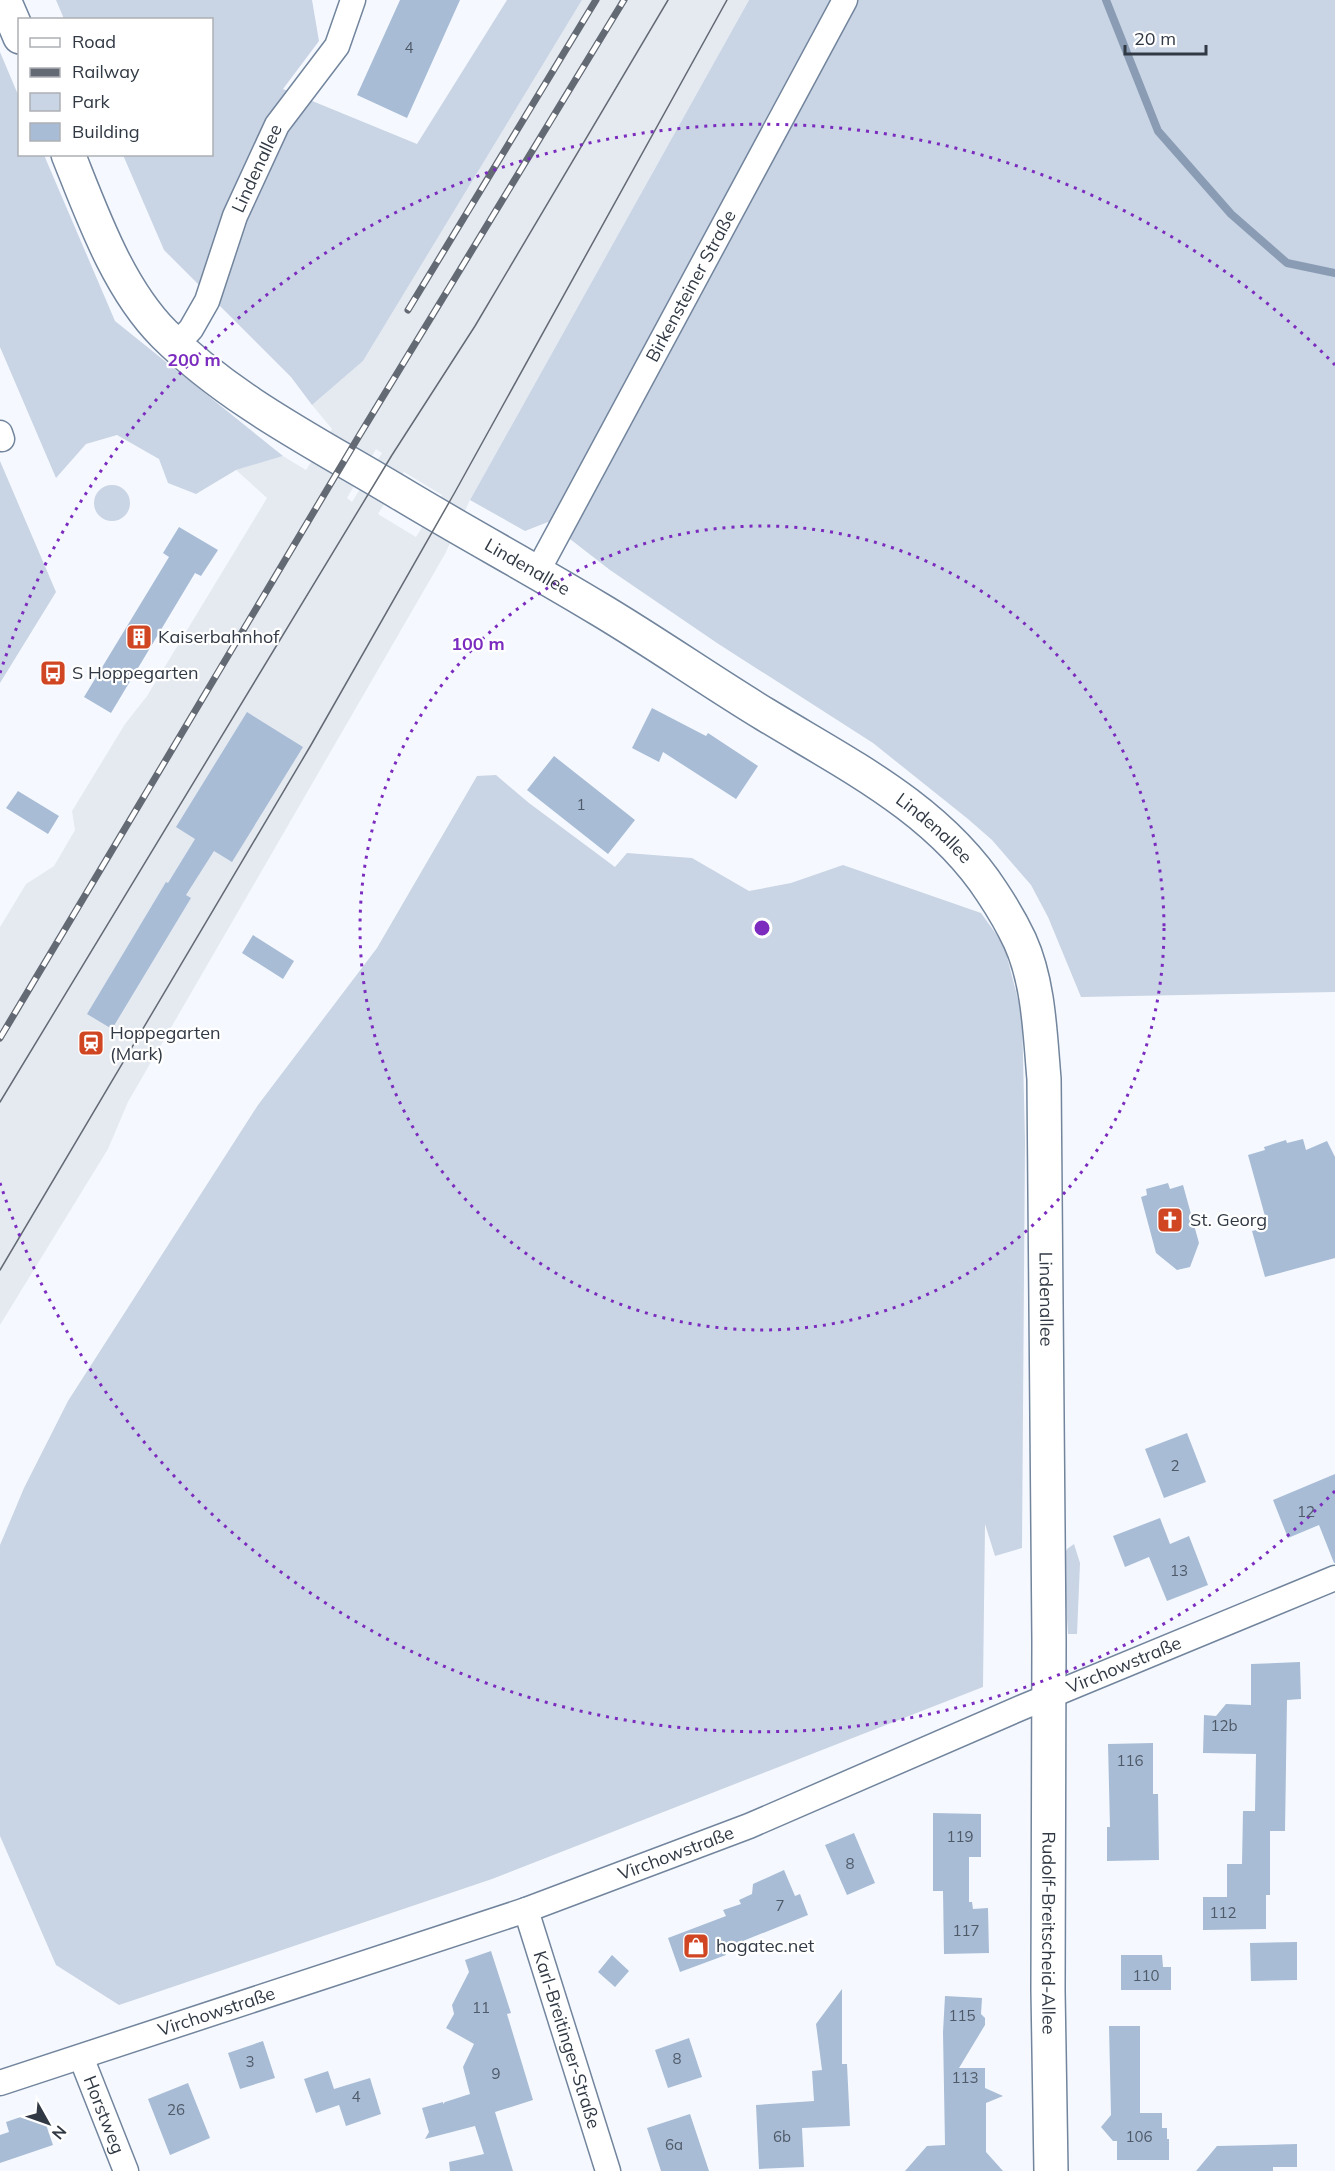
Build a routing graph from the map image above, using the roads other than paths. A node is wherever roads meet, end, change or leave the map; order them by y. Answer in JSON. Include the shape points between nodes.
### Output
{"nodes":[{"id":1,"x":4,"y":0,"type":"edge"},
{"id":2,"x":353,"y":0,"type":"edge"},
{"id":3,"x":845,"y":0,"type":"edge"},
{"id":4,"x":18,"y":32,"type":"edge"},
{"id":5,"x":69,"y":156,"type":"edge"},
{"id":6,"x":176,"y":345,"type":"junction"},
{"id":7,"x":537,"y":574,"type":"junction"},
{"id":8,"x":1335,"y":1578,"type":"edge"},
{"id":9,"x":1049,"y":1696,"type":"junction"},
{"id":10,"x":526,"y":1910,"type":"junction"},
{"id":11,"x":81,"y":2057,"type":"junction"},
{"id":12,"x":0,"y":2083,"type":"edge"},
{"id":13,"x":126,"y":2171,"type":"edge"},
{"id":14,"x":608,"y":2171,"type":"edge"},
{"id":15,"x":1051,"y":2171,"type":"edge"}],
"edges":[{"from":1,"to":4,"type":"street"},
{"from":2,"to":6,"type":"street","name":"Lindenallee","via":[[337,46],[277,125],[235,216],[207,301],[191,329]]},
{"from":3,"to":7,"type":"street","name":"Birkensteiner Straße"},
{"from":5,"to":6,"type":"street","name":"Lindenallee","via":[[109,252],[141,305]]},
{"from":6,"to":7,"type":"street","name":"Lindenallee","via":[[203,369],[267,413]]},
{"from":7,"to":9,"type":"street","name":"Lindenallee","via":[[599,608],[916,810],[945,833],[974,866],[1021,942],[1030,970],[1044,1079]]},
{"from":8,"to":9,"type":"street","name":"Virchowstraße"},
{"from":9,"to":10,"type":"street","name":"Virchowstraße","via":[[749,1826]]},
{"from":9,"to":15,"type":"street","name":"Rudolf-Breitscheid-Allee"},
{"from":10,"to":11,"type":"street","name":"Virchowstraße"},
{"from":10,"to":14,"type":"street","name":"Karl-Breitinger-Straße"},
{"from":11,"to":12,"type":"street","name":"Virchowstraße"},
{"from":11,"to":13,"type":"street","name":"Horstweg"}]}
